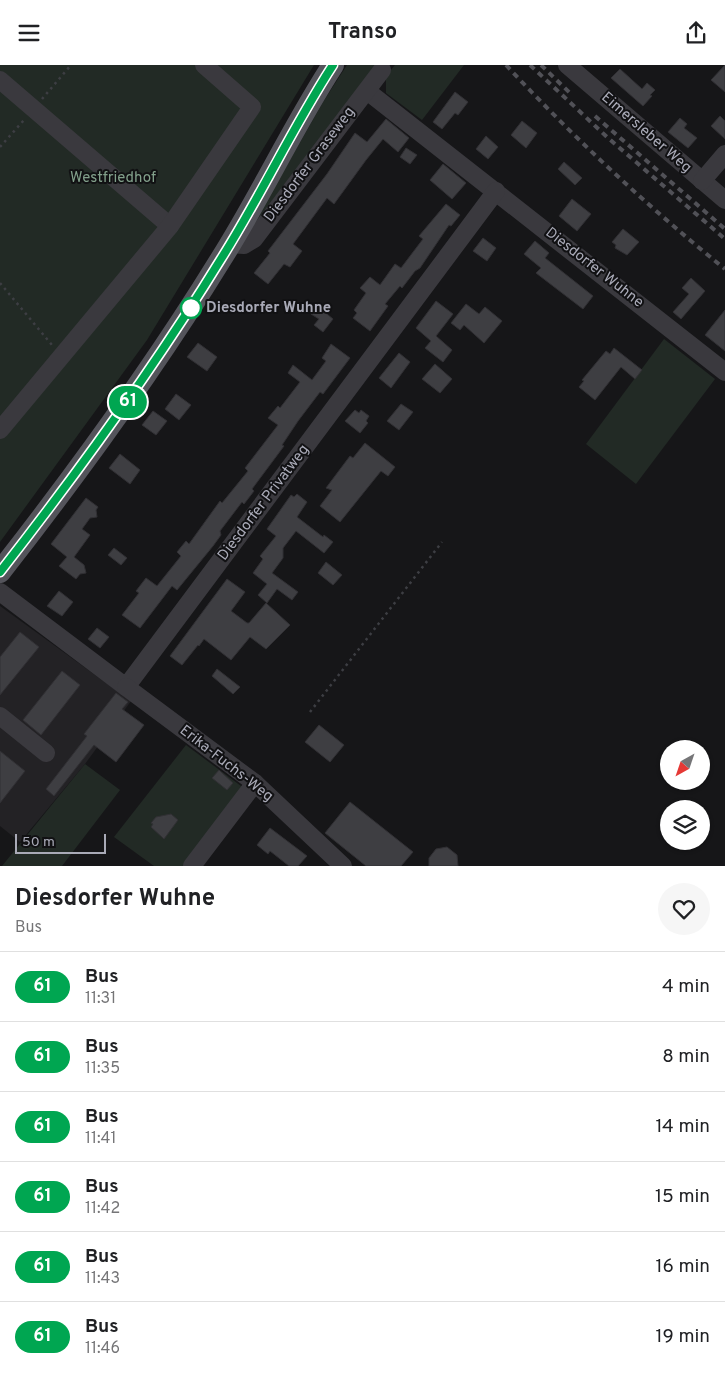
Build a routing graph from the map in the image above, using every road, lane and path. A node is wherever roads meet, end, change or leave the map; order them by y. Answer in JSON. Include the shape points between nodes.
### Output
{"nodes":[{"id":1,"x":204,"y":65,"type":"edge"},
{"id":2,"x":332,"y":65,"type":"edge"},
{"id":3,"x":567,"y":65,"type":"edge"},
{"id":4,"x":382,"y":70,"type":"dead end"},
{"id":5,"x":0,"y":80,"type":"edge"},
{"id":6,"x":367,"y":91,"type":"junction"},
{"id":7,"x":725,"y":154,"type":"edge"},
{"id":8,"x":702,"y":181,"type":"junction"},
{"id":9,"x":496,"y":191,"type":"junction"},
{"id":10,"x":725,"y":200,"type":"edge"},
{"id":11,"x":170,"y":226,"type":"junction"},
{"id":12,"x":230,"y":244,"type":"junction"},
{"id":13,"x":0,"y":283,"type":"edge"},
{"id":14,"x":61,"y":356,"type":"junction"},
{"id":15,"x":725,"y":372,"type":"edge"},
{"id":16,"x":0,"y":430,"type":"edge"},
{"id":17,"x":442,"y":542,"type":"dead end"},
{"id":18,"x":0,"y":572,"type":"edge"},
{"id":19,"x":0,"y":592,"type":"edge"},
{"id":20,"x":126,"y":687,"type":"junction"},
{"id":21,"x":310,"y":712,"type":"dead end"},
{"id":22,"x":0,"y":716,"type":"edge"},
{"id":23,"x":46,"y":753,"type":"dead end"},
{"id":24,"x":255,"y":783,"type":"junction"},
{"id":25,"x":192,"y":866,"type":"edge"},
{"id":26,"x":343,"y":866,"type":"edge"}],
"edges":[{"from":1,"to":11,"type":"street","via":[[252,107]]},
{"from":2,"to":12,"type":"main road","name":"Diesdorfer Graseweg"},
{"from":3,"to":8,"type":"street","name":"Eimersleber Weg"},
{"from":4,"to":6,"type":"street","name":"Diesdorfer Graseweg"},
{"from":5,"to":11,"type":"street"},
{"from":6,"to":9,"type":"street","name":"Diesdorfer Wuhne"},
{"from":6,"to":12,"type":"street","name":"Diesdorfer Graseweg","via":[[254,239],[244,245]]},
{"from":7,"to":8,"type":"street"},
{"from":8,"to":10,"type":"street","name":"Eimersleber Weg"},
{"from":9,"to":15,"type":"street","name":"Diesdorfer Wuhne"},
{"from":9,"to":20,"type":"street","name":"Diesdorfer Privatweg"},
{"from":11,"to":14,"type":"street"},
{"from":12,"to":18,"type":"main road","name":"Diesdorfer Graseweg","via":[[120,414]]},
{"from":13,"to":14,"type":"path"},
{"from":14,"to":16,"type":"street"},
{"from":17,"to":21,"type":"path"},
{"from":19,"to":20,"type":"street"},
{"from":20,"to":24,"type":"street","name":"Erika-Fuchs-Weg"},
{"from":22,"to":23,"type":"street"},
{"from":24,"to":25,"type":"street"},
{"from":24,"to":26,"type":"street","name":"Erika-Fuchs-Weg"}]}
